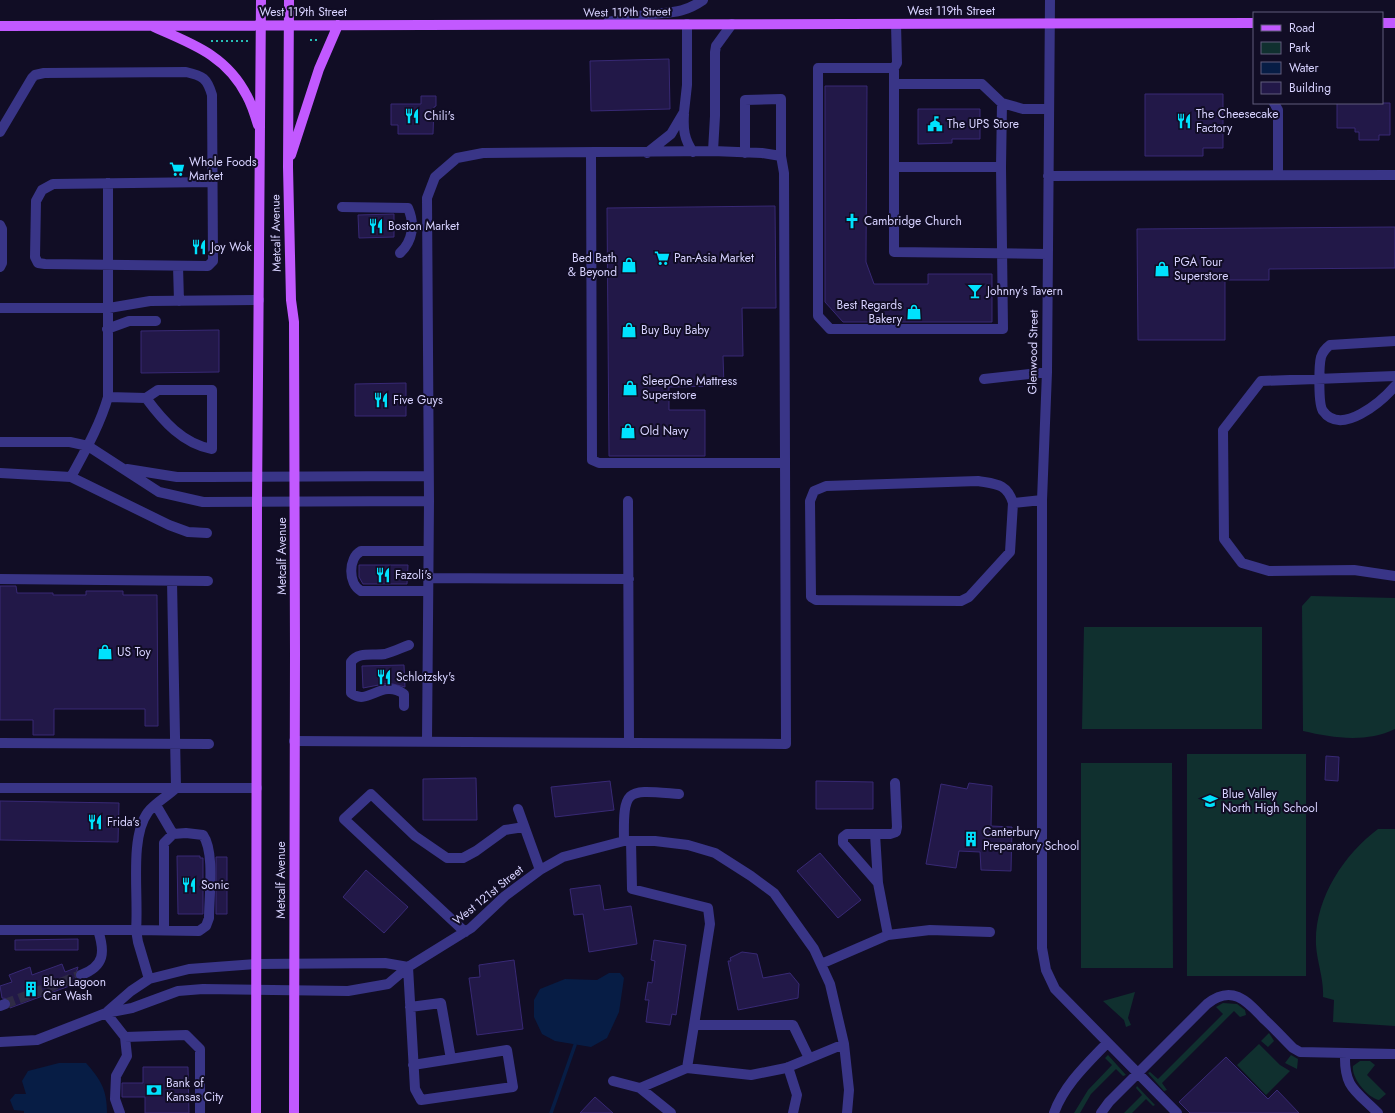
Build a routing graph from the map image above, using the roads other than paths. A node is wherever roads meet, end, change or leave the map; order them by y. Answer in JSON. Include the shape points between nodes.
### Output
{"nodes":[{"id":1,"x":261,"y":0,"type":"edge"},
{"id":2,"x":289,"y":0,"type":"edge"},
{"id":3,"x":703,"y":0,"type":"edge"},
{"id":4,"x":1050,"y":0,"type":"edge"},
{"id":5,"x":1253,"y":23,"type":"edge"},
{"id":6,"x":1383,"y":23,"type":"edge"},
{"id":7,"x":1395,"y":23,"type":"edge"},
{"id":8,"x":687,"y":24,"type":"junction"},
{"id":9,"x":732,"y":24,"type":"junction"},
{"id":10,"x":896,"y":24,"type":"junction"},
{"id":11,"x":1049,"y":24,"type":"junction"},
{"id":12,"x":262,"y":25,"type":"junction"},
{"id":13,"x":289,"y":25,"type":"junction"},
{"id":14,"x":338,"y":25,"type":"junction"},
{"id":15,"x":0,"y":26,"type":"edge"},
{"id":16,"x":150,"y":26,"type":"junction"},
{"id":17,"x":588,"y":26,"type":"junction"},
{"id":18,"x":894,"y":68,"type":"junction"},
{"id":19,"x":894,"y":84,"type":"junction"},
{"id":20,"x":1002,"y":103,"type":"junction"},
{"id":21,"x":1278,"y":105,"type":"edge"},
{"id":22,"x":1049,"y":109,"type":"junction"},
{"id":23,"x":684,"y":112,"type":"junction"},
{"id":24,"x":260,"y":131,"type":"junction"},
{"id":25,"x":0,"y":132,"type":"edge"},
{"id":26,"x":713,"y":151,"type":"junction"},
{"id":27,"x":693,"y":152,"type":"junction"},
{"id":28,"x":591,"y":153,"type":"junction"},
{"id":29,"x":647,"y":153,"type":"junction"},
{"id":30,"x":745,"y":153,"type":"junction"},
{"id":31,"x":781,"y":156,"type":"junction"},
{"id":32,"x":288,"y":167,"type":"junction"},
{"id":33,"x":894,"y":167,"type":"junction"},
{"id":34,"x":1001,"y":168,"type":"junction"},
{"id":35,"x":1278,"y":175,"type":"junction"},
{"id":36,"x":1395,"y":175,"type":"edge"},
{"id":37,"x":1048,"y":176,"type":"junction"},
{"id":38,"x":212,"y":182,"type":"junction"},
{"id":39,"x":108,"y":183,"type":"junction"},
{"id":40,"x":342,"y":207,"type":"dead end"},
{"id":41,"x":0,"y":225,"type":"edge"},
{"id":42,"x":400,"y":254,"type":"dead end"},
{"id":43,"x":1003,"y":254,"type":"junction"},
{"id":44,"x":1047,"y":254,"type":"junction"},
{"id":45,"x":108,"y":265,"type":"junction"},
{"id":46,"x":178,"y":266,"type":"junction"},
{"id":47,"x":0,"y":267,"type":"edge"},
{"id":48,"x":259,"y":300,"type":"junction"},
{"id":49,"x":179,"y":301,"type":"junction"},
{"id":50,"x":0,"y":308,"type":"edge"},
{"id":51,"x":109,"y":308,"type":"junction"},
{"id":52,"x":156,"y":321,"type":"dead end"},
{"id":53,"x":107,"y":329,"type":"junction"},
{"id":54,"x":1395,"y":341,"type":"edge"},
{"id":55,"x":1046,"y":372,"type":"junction"},
{"id":56,"x":1395,"y":376,"type":"edge"},
{"id":57,"x":984,"y":379,"type":"dead end"},
{"id":58,"x":1321,"y":380,"type":"junction"},
{"id":59,"x":1395,"y":386,"type":"edge"},
{"id":60,"x":108,"y":397,"type":"junction"},
{"id":61,"x":146,"y":398,"type":"junction"},
{"id":62,"x":0,"y":442,"type":"edge"},
{"id":63,"x":88,"y":446,"type":"junction"},
{"id":64,"x":785,"y":463,"type":"junction"},
{"id":65,"x":123,"y":468,"type":"junction"},
{"id":66,"x":0,"y":473,"type":"edge"},
{"id":67,"x":428,"y":476,"type":"junction"},
{"id":68,"x":71,"y":477,"type":"junction"},
{"id":69,"x":295,"y":477,"type":"junction"},
{"id":70,"x":258,"y":478,"type":"junction"},
{"id":71,"x":1042,"y":500,"type":"junction"},
{"id":72,"x":429,"y":501,"type":"junction"},
{"id":73,"x":628,"y":501,"type":"dead end"},
{"id":74,"x":257,"y":503,"type":"junction"},
{"id":75,"x":295,"y":503,"type":"junction"},
{"id":76,"x":1013,"y":503,"type":"junction"},
{"id":77,"x":207,"y":533,"type":"dead end"},
{"id":78,"x":428,"y":551,"type":"junction"},
{"id":79,"x":1395,"y":576,"type":"edge"},
{"id":80,"x":0,"y":578,"type":"edge"},
{"id":81,"x":428,"y":578,"type":"junction"},
{"id":82,"x":629,"y":579,"type":"junction"},
{"id":83,"x":172,"y":581,"type":"junction"},
{"id":84,"x":208,"y":581,"type":"dead end"},
{"id":85,"x":428,"y":591,"type":"junction"},
{"id":86,"x":409,"y":645,"type":"dead end"},
{"id":87,"x":404,"y":706,"type":"dead end"},
{"id":88,"x":294,"y":741,"type":"junction"},
{"id":89,"x":427,"y":742,"type":"junction"},
{"id":90,"x":0,"y":743,"type":"edge"},
{"id":91,"x":629,"y":743,"type":"junction"},
{"id":92,"x":176,"y":744,"type":"junction"},
{"id":93,"x":208,"y":744,"type":"dead end"},
{"id":94,"x":895,"y":783,"type":"dead end"},
{"id":95,"x":0,"y":788,"type":"edge"},
{"id":96,"x":176,"y":788,"type":"junction"},
{"id":97,"x":257,"y":788,"type":"junction"},
{"id":98,"x":679,"y":794,"type":"dead end"},
{"id":99,"x":156,"y":805,"type":"junction"},
{"id":100,"x":518,"y":809,"type":"dead end"},
{"id":101,"x":524,"y":827,"type":"junction"},
{"id":102,"x":173,"y":834,"type":"junction"},
{"id":103,"x":875,"y":834,"type":"junction"},
{"id":104,"x":628,"y":841,"type":"junction"},
{"id":105,"x":540,"y":870,"type":"junction"},
{"id":106,"x":878,"y":883,"type":"junction"},
{"id":107,"x":164,"y":929,"type":"junction"},
{"id":108,"x":0,"y":930,"type":"edge"},
{"id":109,"x":98,"y":930,"type":"junction"},
{"id":110,"x":136,"y":930,"type":"junction"},
{"id":111,"x":465,"y":932,"type":"junction"},
{"id":112,"x":990,"y":932,"type":"dead end"},
{"id":113,"x":888,"y":935,"type":"junction"},
{"id":114,"x":256,"y":964,"type":"junction"},
{"id":115,"x":821,"y":964,"type":"junction"},
{"id":116,"x":294,"y":965,"type":"junction"},
{"id":117,"x":408,"y":968,"type":"junction"},
{"id":118,"x":81,"y":975,"type":"tunnel mouth"},
{"id":119,"x":149,"y":980,"type":"junction"},
{"id":120,"x":256,"y":990,"type":"junction"},
{"id":121,"x":294,"y":991,"type":"junction"},
{"id":122,"x":410,"y":1007,"type":"junction"},
{"id":123,"x":106,"y":1013,"type":"junction"},
{"id":124,"x":694,"y":1025,"type":"junction"},
{"id":125,"x":125,"y":1037,"type":"junction"},
{"id":126,"x":0,"y":1042,"type":"edge"},
{"id":127,"x":1107,"y":1043,"type":"junction"},
{"id":128,"x":844,"y":1044,"type":"junction"},
{"id":129,"x":1345,"y":1054,"type":"junction"},
{"id":130,"x":1395,"y":1054,"type":"edge"},
{"id":131,"x":809,"y":1058,"type":"junction"},
{"id":132,"x":450,"y":1059,"type":"junction"},
{"id":133,"x":413,"y":1065,"type":"junction"},
{"id":134,"x":788,"y":1067,"type":"junction"},
{"id":135,"x":687,"y":1068,"type":"junction"},
{"id":136,"x":1138,"y":1073,"type":"junction"},
{"id":137,"x":613,"y":1081,"type":"dead end"},
{"id":138,"x":640,"y":1088,"type":"junction"},
{"id":139,"x":120,"y":1113,"type":"edge"},
{"id":140,"x":200,"y":1113,"type":"edge"},
{"id":141,"x":256,"y":1113,"type":"edge"},
{"id":142,"x":294,"y":1113,"type":"edge"},
{"id":143,"x":671,"y":1113,"type":"edge"},
{"id":144,"x":793,"y":1113,"type":"edge"},
{"id":145,"x":847,"y":1113,"type":"edge"},
{"id":146,"x":1054,"y":1113,"type":"edge"},
{"id":147,"x":1101,"y":1113,"type":"edge"},
{"id":148,"x":1177,"y":1113,"type":"edge"},
{"id":149,"x":1378,"y":1113,"type":"edge"}],
"edges":[{"from":1,"to":12,"type":"main road","name":"Metcalf Avenue"},
{"from":2,"to":13,"type":"main road","name":"Metcalf Avenue"},
{"from":3,"to":17,"type":"street","via":[[679,12],[651,14]]},
{"from":4,"to":11,"type":"street","name":"Glenwood Street"},
{"from":5,"to":11,"type":"main road","name":"West 119th Street"},
{"from":6,"to":7,"type":"main road"},
{"from":8,"to":9,"type":"main road","name":"West 119th Street"},
{"from":8,"to":17,"type":"main road","name":"West 119th Street"},
{"from":8,"to":23,"type":"street","via":[[687,85]]},
{"from":9,"to":10,"type":"main road","name":"West 119th Street"},
{"from":9,"to":26,"type":"street","via":[[714,52]]},
{"from":10,"to":11,"type":"main road","name":"West 119th Street"},
{"from":10,"to":18,"type":"street","via":[[897,64]]},
{"from":11,"to":22,"type":"street","name":"Glenwood Street"},
{"from":12,"to":13,"type":"main road","name":"West 119th Street"},
{"from":12,"to":16,"type":"main road","name":"West 119th Street"},
{"from":12,"to":24,"type":"main road","name":"Metcalf Avenue"},
{"from":13,"to":14,"type":"main road","name":"West 119th Street"},
{"from":13,"to":32,"type":"main road","name":"Metcalf Avenue"},
{"from":14,"to":17,"type":"main road","name":"West 119th Street"},
{"from":14,"to":32,"type":"main road","via":[[319,69]]},
{"from":15,"to":16,"type":"main road","name":"West 119th Street"},
{"from":16,"to":24,"type":"main road","via":[[205,50],[222,63],[236,78],[247,96]]},
{"from":18,"to":19,"type":"street"},
{"from":18,"to":43,"type":"street","via":[[818,68],[818,316],[830,329],[1003,329]]},
{"from":19,"to":20,"type":"street","via":[[982,84]]},
{"from":19,"to":33,"type":"street"},
{"from":20,"to":22,"type":"street","via":[[1023,109]]},
{"from":20,"to":34,"type":"street"},
{"from":21,"to":35,"type":"street"},
{"from":22,"to":37,"type":"street","name":"Glenwood Street"},
{"from":23,"to":27,"type":"street","via":[[683,131]]},
{"from":23,"to":29,"type":"street","via":[[671,134]]},
{"from":24,"to":48,"type":"main road","name":"Metcalf Avenue"},
{"from":25,"to":38,"type":"street","via":[[35,75],[186,72],[202,76],[209,85],[212,95]]},
{"from":26,"to":27,"type":"street"},
{"from":26,"to":30,"type":"street"},
{"from":27,"to":29,"type":"street"},
{"from":28,"to":29,"type":"street"},
{"from":28,"to":64,"type":"street","via":[[592,460],[599,463]]},
{"from":28,"to":67,"type":"street","via":[[483,153],[458,158],[435,177],[427,198]]},
{"from":30,"to":31,"type":"street"},
{"from":30,"to":31,"type":"street","via":[[745,100],[781,99]]},
{"from":31,"to":64,"type":"street","via":[[784,173]]},
{"from":32,"to":69,"type":"main road","name":"Metcalf Avenue","via":[[291,300],[294,322]]},
{"from":33,"to":34,"type":"street"},
{"from":33,"to":43,"type":"street","via":[[894,252]]},
{"from":34,"to":43,"type":"street"},
{"from":35,"to":36,"type":"street"},
{"from":35,"to":37,"type":"street"},
{"from":37,"to":44,"type":"street","name":"Glenwood Street"},
{"from":38,"to":39,"type":"street"},
{"from":38,"to":46,"type":"street","via":[[213,261],[208,266]]},
{"from":39,"to":45,"type":"street"},
{"from":39,"to":45,"type":"street","via":[[53,184],[42,190],[36,201],[35,257],[38,263],[45,264]]},
{"from":40,"to":42,"type":"street","via":[[408,208],[412,215],[412,230],[410,239]]},
{"from":41,"to":47,"type":"street"},
{"from":43,"to":44,"type":"street"},
{"from":44,"to":55,"type":"street","name":"Glenwood Street"},
{"from":45,"to":46,"type":"street"},
{"from":45,"to":51,"type":"street"},
{"from":46,"to":49,"type":"street"},
{"from":48,"to":49,"type":"street"},
{"from":48,"to":70,"type":"main road","name":"Metcalf Avenue"},
{"from":49,"to":51,"type":"street","via":[[150,301]]},
{"from":50,"to":51,"type":"street"},
{"from":51,"to":53,"type":"street"},
{"from":52,"to":53,"type":"street","via":[[129,321]]},
{"from":53,"to":60,"type":"street"},
{"from":54,"to":58,"type":"street","via":[[1330,345],[1321,357]]},
{"from":55,"to":57,"type":"street"},
{"from":55,"to":71,"type":"street","name":"Glenwood Street"},
{"from":56,"to":58,"type":"street"},
{"from":58,"to":59,"type":"street","via":[[1319,402],[1322,411],[1334,420],[1357,416],[1381,401]]},
{"from":58,"to":79,"type":"street","via":[[1260,381],[1223,430],[1224,539],[1242,563],[1269,571],[1354,570]]},
{"from":60,"to":61,"type":"street"},
{"from":60,"to":63,"type":"street"},
{"from":61,"to":61,"type":"street","via":[[158,390],[212,390],[212,449],[192,444],[177,434]]},
{"from":62,"to":63,"type":"street","via":[[70,442]]},
{"from":63,"to":65,"type":"street"},
{"from":63,"to":68,"type":"street"},
{"from":64,"to":91,"type":"street","via":[[786,744]]},
{"from":65,"to":70,"type":"street","via":[[177,477]]},
{"from":65,"to":74,"type":"street","via":[[159,492],[203,502]]},
{"from":66,"to":68,"type":"street"},
{"from":67,"to":69,"type":"street"},
{"from":67,"to":72,"type":"street"},
{"from":68,"to":77,"type":"street","via":[[170,525],[188,532]]},
{"from":69,"to":70,"type":"street"},
{"from":69,"to":75,"type":"main road","name":"Metcalf Avenue"},
{"from":70,"to":74,"type":"main road","name":"Metcalf Avenue"},
{"from":71,"to":76,"type":"street"},
{"from":71,"to":127,"type":"street","name":"Glenwood Street","via":[[1042,948],[1046,970],[1055,989]]},
{"from":72,"to":75,"type":"street"},
{"from":72,"to":78,"type":"street"},
{"from":73,"to":82,"type":"street"},
{"from":74,"to":75,"type":"street"},
{"from":74,"to":97,"type":"main road","name":"Metcalf Avenue"},
{"from":75,"to":88,"type":"main road","name":"Metcalf Avenue"},
{"from":76,"to":76,"type":"street","via":[[1011,495],[1001,485],[978,481],[826,486],[814,491],[810,501],[811,597],[816,600],[961,601],[969,597],[1010,552]]},
{"from":78,"to":81,"type":"street"},
{"from":78,"to":85,"type":"street","via":[[361,551],[356,554],[353,561],[353,582],[361,591]]},
{"from":80,"to":83,"type":"street"},
{"from":81,"to":82,"type":"street"},
{"from":81,"to":85,"type":"street"},
{"from":82,"to":91,"type":"street"},
{"from":83,"to":84,"type":"street"},
{"from":83,"to":92,"type":"street"},
{"from":85,"to":89,"type":"street"},
{"from":86,"to":87,"type":"street","via":[[384,654],[360,655],[351,662],[351,693],[355,697],[366,697],[380,690],[398,690],[404,694]]},
{"from":88,"to":89,"type":"street"},
{"from":88,"to":116,"type":"main road","name":"Metcalf Avenue"},
{"from":89,"to":91,"type":"street"},
{"from":90,"to":92,"type":"street"},
{"from":92,"to":93,"type":"street"},
{"from":92,"to":96,"type":"street"},
{"from":94,"to":103,"type":"street","via":[[896,832]]},
{"from":95,"to":96,"type":"street"},
{"from":96,"to":97,"type":"street"},
{"from":96,"to":99,"type":"street"},
{"from":97,"to":114,"type":"main road","name":"Metcalf Avenue"},
{"from":98,"to":104,"type":"street","via":[[639,792],[631,795],[623,811]]},
{"from":99,"to":102,"type":"street"},
{"from":99,"to":110,"type":"street","via":[[148,811],[139,829]]},
{"from":100,"to":101,"type":"street"},
{"from":101,"to":105,"type":"street"},
{"from":101,"to":111,"type":"street","via":[[505,830],[463,858],[447,858],[415,836],[371,794],[344,819]]},
{"from":102,"to":107,"type":"street","via":[[164,843]]},
{"from":102,"to":107,"type":"street","via":[[203,836],[208,842],[209,918],[206,926],[199,931]]},
{"from":103,"to":106,"type":"street"},
{"from":103,"to":106,"type":"street","via":[[847,834],[843,837],[843,843]]},
{"from":104,"to":105,"type":"street","name":"West 121st Street","via":[[563,857]]},
{"from":104,"to":115,"type":"street","name":"West 121st Street","via":[[688,845],[714,854],[751,876],[774,893],[814,949]]},
{"from":104,"to":124,"type":"street","via":[[632,889],[708,908],[710,924]]},
{"from":105,"to":111,"type":"street","name":"West 121st Street","via":[[505,896]]},
{"from":106,"to":113,"type":"street"},
{"from":107,"to":110,"type":"street"},
{"from":108,"to":109,"type":"street"},
{"from":109,"to":110,"type":"street"},
{"from":109,"to":118,"type":"street","via":[[102,943],[100,961],[92,971]]},
{"from":110,"to":119,"type":"street"},
{"from":111,"to":117,"type":"street","name":"West 121st Street"},
{"from":112,"to":113,"type":"street","via":[[930,930]]},
{"from":113,"to":115,"type":"street"},
{"from":114,"to":116,"type":"street","name":"West 121st Street"},
{"from":114,"to":119,"type":"street","name":"West 121st Street","via":[[189,969]]},
{"from":114,"to":120,"type":"main road","name":"Metcalf Avenue"},
{"from":115,"to":128,"type":"street","name":"West 121st Street","via":[[830,984]]},
{"from":116,"to":117,"type":"street","name":"West 121st Street","via":[[385,963]]},
{"from":116,"to":121,"type":"main road","name":"Metcalf Avenue"},
{"from":117,"to":121,"type":"street","name":"West 121st Street","via":[[388,984],[348,991]]},
{"from":117,"to":122,"type":"street"},
{"from":119,"to":123,"type":"street","name":"West 121st Street"},
{"from":120,"to":121,"type":"street","name":"West 121st Street"},
{"from":120,"to":123,"type":"street","name":"West 121st Street","via":[[178,991],[132,1008]]},
{"from":120,"to":141,"type":"main road","name":"Metcalf Avenue"},
{"from":121,"to":142,"type":"main road","name":"Metcalf Avenue"},
{"from":122,"to":132,"type":"street","via":[[441,1003]]},
{"from":122,"to":133,"type":"street"},
{"from":123,"to":125,"type":"street"},
{"from":123,"to":126,"type":"street","name":"West 121st Street","via":[[37,1040]]},
{"from":124,"to":131,"type":"street","via":[[793,1025]]},
{"from":124,"to":135,"type":"street"},
{"from":125,"to":139,"type":"street","via":[[127,1056],[116,1076],[115,1099]]},
{"from":125,"to":140,"type":"street","via":[[186,1035],[200,1049]]},
{"from":127,"to":136,"type":"street","name":"Glenwood Street"},
{"from":127,"to":146,"type":"street","via":[[1071,1082]]},
{"from":128,"to":131,"type":"street"},
{"from":128,"to":145,"type":"street","name":"West 121st Street","via":[[849,1090]]},
{"from":129,"to":130,"type":"street"},
{"from":129,"to":136,"type":"street","via":[[1300,1052],[1293,1048],[1248,1001],[1230,995],[1215,998],[1207,1004]]},
{"from":129,"to":149,"type":"street","via":[[1345,1071],[1349,1084]]},
{"from":131,"to":134,"type":"street"},
{"from":132,"to":133,"type":"street"},
{"from":132,"to":133,"type":"street","via":[[506,1050],[513,1087],[421,1100],[415,1089]]},
{"from":134,"to":135,"type":"street","via":[[751,1075]]},
{"from":134,"to":144,"type":"street","via":[[797,1095]]},
{"from":135,"to":138,"type":"street"},
{"from":136,"to":147,"type":"street"},
{"from":136,"to":148,"type":"street","name":"Glenwood Street"},
{"from":137,"to":138,"type":"street"},
{"from":138,"to":143,"type":"street"}]}
